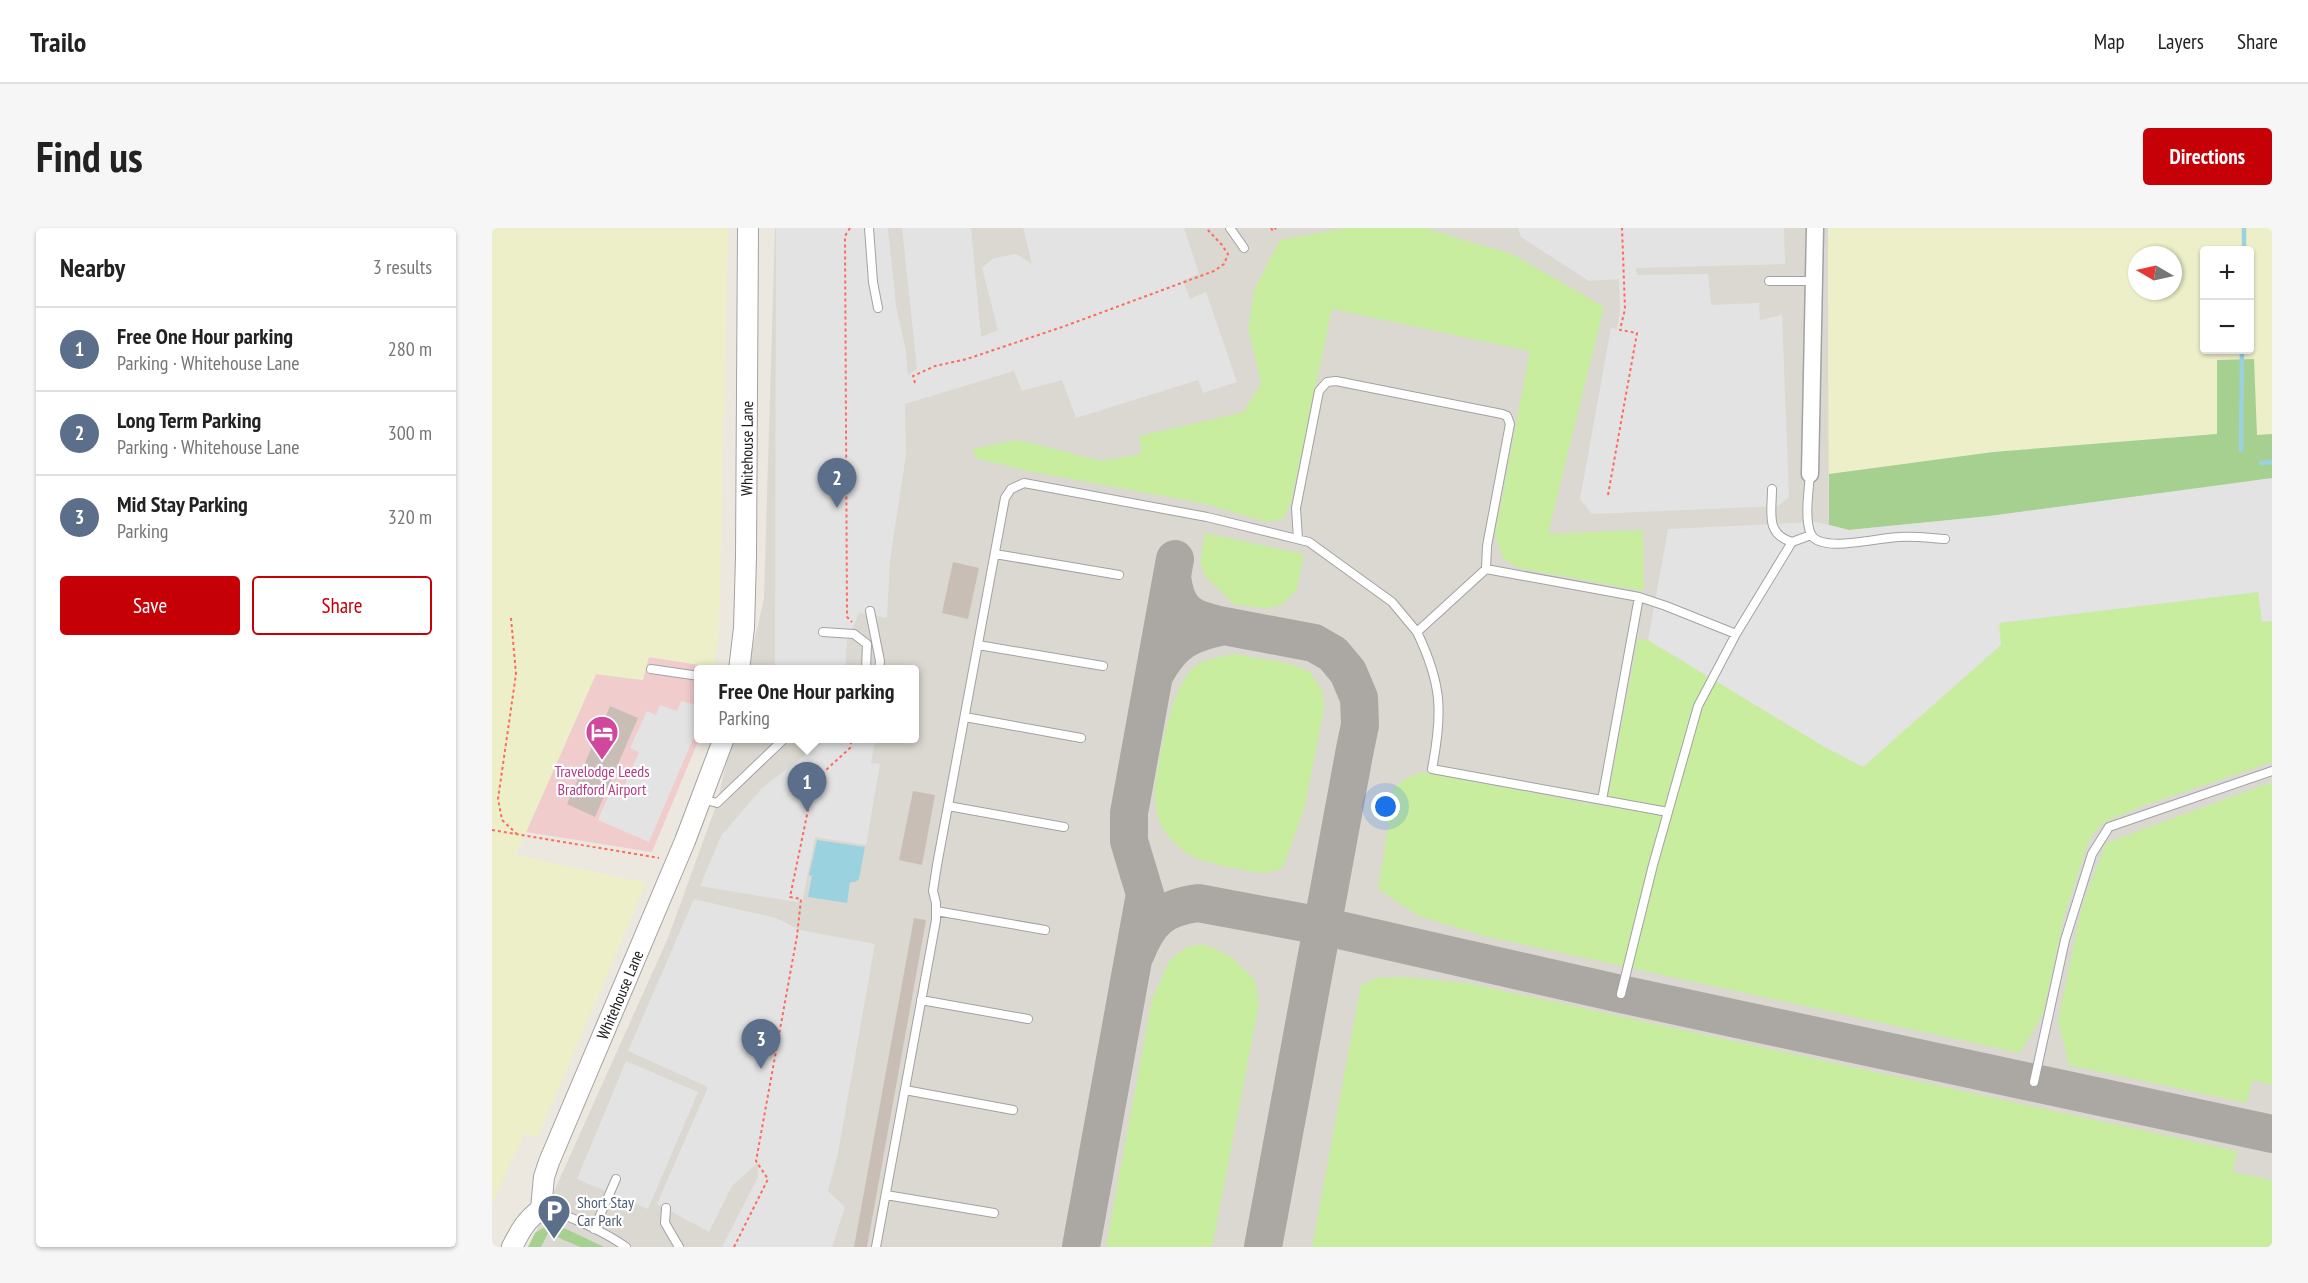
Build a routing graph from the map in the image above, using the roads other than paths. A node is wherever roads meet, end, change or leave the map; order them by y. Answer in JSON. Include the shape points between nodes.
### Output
{"nodes":[{"id":1,"x":748,"y":228,"type":"edge"},
{"id":2,"x":869,"y":228,"type":"edge"},
{"id":3,"x":1815,"y":228,"type":"edge"},
{"id":4,"x":1228,"y":229,"type":"edge"},
{"id":5,"x":1244,"y":248,"type":"dead end"},
{"id":6,"x":1770,"y":281,"type":"dead end"},
{"id":7,"x":1814,"y":281,"type":"junction"},
{"id":8,"x":878,"y":308,"type":"dead end"},
{"id":9,"x":1810,"y":474,"type":"joint"},
{"id":10,"x":1772,"y":489,"type":"dead end"},
{"id":11,"x":1811,"y":535,"type":"junction"},
{"id":12,"x":1298,"y":539,"type":"junction"},
{"id":13,"x":1945,"y":539,"type":"dead end"},
{"id":14,"x":1792,"y":542,"type":"junction"},
{"id":15,"x":994,"y":554,"type":"junction"},
{"id":16,"x":1486,"y":568,"type":"junction"},
{"id":17,"x":1119,"y":575,"type":"dead end"},
{"id":18,"x":1639,"y":597,"type":"junction"},
{"id":19,"x":870,"y":612,"type":"dead end"},
{"id":20,"x":823,"y":632,"type":"dead end"},
{"id":21,"x":1417,"y":632,"type":"junction"},
{"id":22,"x":1736,"y":634,"type":"junction"},
{"id":23,"x":978,"y":645,"type":"junction"},
{"id":24,"x":739,"y":665,"type":"edge"},
{"id":25,"x":866,"y":665,"type":"edge"},
{"id":26,"x":880,"y":665,"type":"edge"},
{"id":27,"x":1103,"y":666,"type":"dead end"},
{"id":28,"x":651,"y":669,"type":"dead end"},
{"id":29,"x":694,"y":675,"type":"edge"},
{"id":30,"x":965,"y":717,"type":"junction"},
{"id":31,"x":1081,"y":738,"type":"dead end"},
{"id":32,"x":722,"y":743,"type":"edge"},
{"id":33,"x":780,"y":743,"type":"edge"},
{"id":34,"x":2272,"y":771,"type":"edge"},
{"id":35,"x":702,"y":799,"type":"junction"},
{"id":36,"x":1602,"y":800,"type":"junction"},
{"id":37,"x":948,"y":806,"type":"junction"},
{"id":38,"x":1668,"y":812,"type":"junction"},
{"id":39,"x":1064,"y":827,"type":"dead end"},
{"id":40,"x":936,"y":911,"type":"junction"},
{"id":41,"x":1045,"y":930,"type":"dead end"},
{"id":42,"x":1621,"y":994,"type":"dead end"},
{"id":43,"x":921,"y":1000,"type":"junction"},
{"id":44,"x":1028,"y":1019,"type":"dead end"},
{"id":45,"x":2034,"y":1082,"type":"dead end"},
{"id":46,"x":905,"y":1090,"type":"junction"},
{"id":47,"x":1013,"y":1110,"type":"dead end"},
{"id":48,"x":616,"y":1179,"type":"dead end"},
{"id":49,"x":886,"y":1195,"type":"junction"},
{"id":50,"x":666,"y":1208,"type":"dead end"},
{"id":51,"x":541,"y":1209,"type":"junction"},
{"id":52,"x":994,"y":1214,"type":"dead end"},
{"id":53,"x":594,"y":1229,"type":"junction"},
{"id":54,"x":512,"y":1247,"type":"edge"},
{"id":55,"x":626,"y":1247,"type":"edge"},
{"id":56,"x":679,"y":1247,"type":"edge"},
{"id":57,"x":876,"y":1247,"type":"edge"}],
"edges":[{"from":1,"to":24,"type":"street","name":"Whitehouse Lane","via":[[746,557]]},
{"from":2,"to":8,"type":"lane"},
{"from":3,"to":7,"type":"street"},
{"from":4,"to":5,"type":"lane"},
{"from":6,"to":7,"type":"lane"},
{"from":7,"to":9,"type":"street"},
{"from":9,"to":11,"type":"lane"},
{"from":10,"to":14,"type":"lane","via":[[1773,528],[1781,538]]},
{"from":11,"to":13,"type":"lane","via":[[1818,542],[1831,544],[1899,537]]},
{"from":11,"to":14,"type":"lane"},
{"from":12,"to":15,"type":"lane","via":[[1207,517],[1024,483],[1011,489],[1005,498]]},
{"from":12,"to":16,"type":"lane","via":[[1296,508],[1319,391],[1328,382],[1336,381],[1507,416],[1510,424]]},
{"from":12,"to":21,"type":"lane","via":[[1309,542],[1392,602]]},
{"from":14,"to":22,"type":"lane"},
{"from":15,"to":17,"type":"lane"},
{"from":15,"to":23,"type":"lane"},
{"from":16,"to":18,"type":"lane"},
{"from":16,"to":21,"type":"lane"},
{"from":18,"to":22,"type":"lane"},
{"from":18,"to":36,"type":"lane"},
{"from":19,"to":26,"type":"lane"},
{"from":20,"to":25,"type":"lane","via":[[854,634],[867,644]]},
{"from":21,"to":36,"type":"lane","via":[[1438,687],[1432,769]]},
{"from":22,"to":38,"type":"lane","via":[[1698,706]]},
{"from":23,"to":27,"type":"lane"},
{"from":23,"to":30,"type":"lane"},
{"from":28,"to":29,"type":"lane"},
{"from":30,"to":31,"type":"lane"},
{"from":30,"to":37,"type":"lane"},
{"from":32,"to":35,"type":"street","name":"Whitehouse Lane"},
{"from":33,"to":35,"type":"lane","via":[[717,803]]},
{"from":34,"to":45,"type":"lane","via":[[2109,827],[2092,854],[2065,940]]},
{"from":35,"to":51,"type":"street","name":"Whitehouse Lane","via":[[549,1162]]},
{"from":36,"to":38,"type":"lane"},
{"from":37,"to":39,"type":"lane"},
{"from":37,"to":40,"type":"lane","via":[[933,891]]},
{"from":38,"to":42,"type":"lane"},
{"from":40,"to":41,"type":"lane"},
{"from":40,"to":43,"type":"lane"},
{"from":43,"to":44,"type":"lane"},
{"from":43,"to":46,"type":"lane"},
{"from":46,"to":47,"type":"lane"},
{"from":46,"to":49,"type":"lane"},
{"from":48,"to":53,"type":"lane"},
{"from":49,"to":52,"type":"lane"},
{"from":49,"to":57,"type":"lane"},
{"from":50,"to":56,"type":"lane","via":[[665,1223]]},
{"from":51,"to":53,"type":"lane"},
{"from":51,"to":54,"type":"street","via":[[520,1229]]},
{"from":53,"to":55,"type":"lane"}]}
